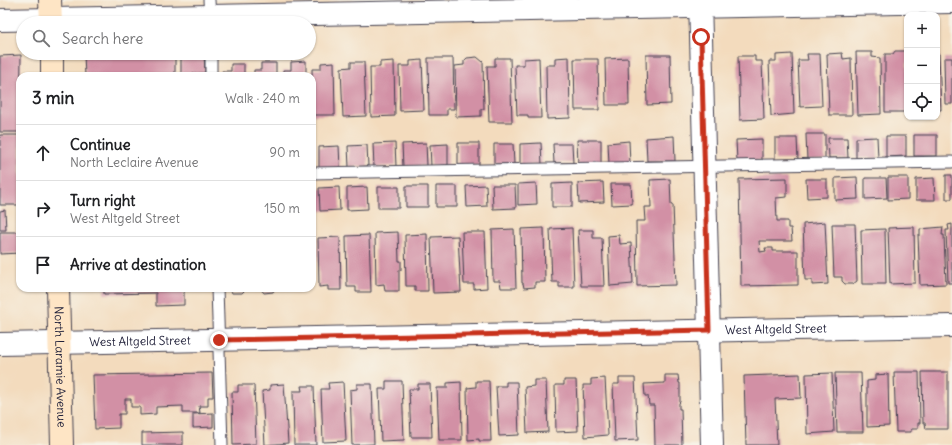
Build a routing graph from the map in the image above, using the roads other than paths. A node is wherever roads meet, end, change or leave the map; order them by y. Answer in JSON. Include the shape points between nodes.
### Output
{"nodes":[{"id":1,"x":952,"y":2,"type":"edge"},
{"id":2,"x":700,"y":3,"type":"edge"},
{"id":3,"x":210,"y":13,"type":"edge"},
{"id":4,"x":51,"y":14,"type":"edge"},
{"id":5,"x":34,"y":16,"type":"edge"},
{"id":6,"x":16,"y":18,"type":"edge"},
{"id":7,"x":0,"y":20,"type":"edge"},
{"id":8,"x":52,"y":60,"type":"edge"},
{"id":9,"x":211,"y":60,"type":"edge"},
{"id":10,"x":52,"y":72,"type":"edge"},
{"id":11,"x":211,"y":72,"type":"edge"},
{"id":12,"x":952,"y":162,"type":"edge"},
{"id":13,"x":704,"y":166,"type":"junction"},
{"id":14,"x":316,"y":173,"type":"edge"},
{"id":15,"x":58,"y":292,"type":"edge"},
{"id":16,"x":217,"y":292,"type":"edge"},
{"id":17,"x":952,"y":326,"type":"edge"},
{"id":18,"x":709,"y":330,"type":"junction"},
{"id":19,"x":219,"y":340,"type":"junction"},
{"id":20,"x":59,"y":343,"type":"junction"},
{"id":21,"x":0,"y":344,"type":"edge"},
{"id":22,"x":62,"y":445,"type":"edge"},
{"id":23,"x":222,"y":445,"type":"edge"},
{"id":24,"x":712,"y":445,"type":"edge"}],
"edges":[{"from":1,"to":2,"type":"street"},
{"from":2,"to":3,"type":"street"},
{"from":2,"to":13,"type":"street"},
{"from":3,"to":4,"type":"street"},
{"from":4,"to":5,"type":"street"},
{"from":6,"to":7,"type":"street"},
{"from":8,"to":10,"type":"street"},
{"from":9,"to":11,"type":"lane"},
{"from":12,"to":13,"type":"lane"},
{"from":13,"to":14,"type":"lane"},
{"from":13,"to":18,"type":"street"},
{"from":15,"to":20,"type":"street","name":"North Laramie Avenue"},
{"from":16,"to":19,"type":"lane"},
{"from":17,"to":18,"type":"street","name":"West Altgeld Street"},
{"from":18,"to":19,"type":"street","name":"West Altgeld Street"},
{"from":18,"to":24,"type":"street"},
{"from":19,"to":20,"type":"street","name":"West Altgeld Street"},
{"from":19,"to":23,"type":"lane"},
{"from":20,"to":21,"type":"street","name":"West Altgeld Street"},
{"from":20,"to":22,"type":"street","name":"North Laramie Avenue"}]}
